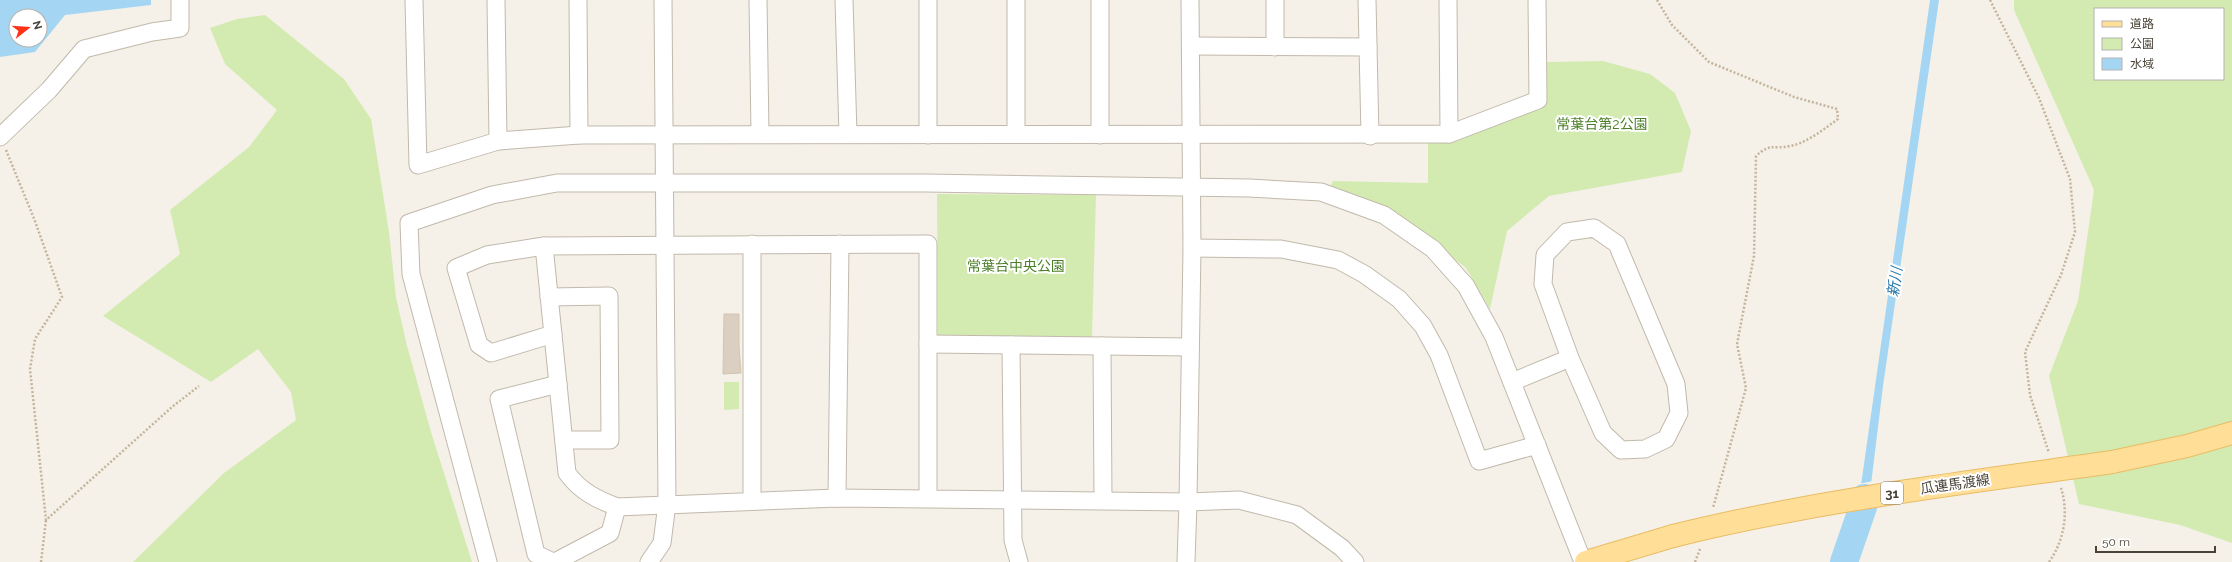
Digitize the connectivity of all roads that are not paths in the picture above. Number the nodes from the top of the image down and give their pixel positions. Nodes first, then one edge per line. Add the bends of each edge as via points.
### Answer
1 (180, 0) edge
2 (414, 0) edge
3 (496, 0) edge
4 (578, 0) edge
5 (663, 0) edge
6 (758, 0) edge
7 (844, 0) edge
8 (928, 0) edge
9 (1016, 0) edge
10 (1100, 0) edge
11 (1190, 0) edge
12 (1275, 0) edge
13 (1368, 0) edge
14 (1448, 0) edge
15 (1537, 0) edge
16 (1191, 46) junction
17 (1275, 46) junction
18 (1368, 47) junction
19 (665, 134) junction
20 (760, 134) junction
21 (848, 134) junction
22 (1016, 134) junction
23 (1449, 134) junction
24 (579, 135) junction
25 (928, 135) junction
26 (1100, 135) junction
27 (1192, 135) junction
28 (1370, 136) junction
29 (0, 137) edge
30 (498, 141) junction
31 (665, 184) junction
32 (1192, 188) junction
33 (664, 244) junction
34 (752, 244) junction
35 (840, 244) junction
36 (544, 246) junction
37 (1192, 248) junction
38 (549, 297) junction
39 (553, 334) junction
40 (928, 344) junction
41 (1011, 345) junction
42 (1102, 346) junction
43 (1190, 347) junction
44 (1570, 358) junction
45 (1512, 382) junction
46 (558, 384) junction
47 (2232, 433) edge
48 (564, 440) junction
49 (1537, 445) junction
50 (837, 498) junction
51 (928, 499) junction
52 (1013, 499) junction
53 (1103, 500) junction
54 (752, 501) junction
55 (1188, 502) junction
56 (667, 504) junction
57 (616, 507) junction
58 (488, 562) edge
59 (554, 562) edge
60 (649, 562) edge
61 (1019, 562) edge
62 (1186, 562) edge
63 (1355, 562) edge
64 (1584, 562) edge

1 - 29 street via 180,28 152,32 84,49 49,90
2 - 30 street via 418,165
3 - 30 street
4 - 24 street
5 - 19 street
6 - 20 street
7 - 21 street
8 - 25 street
9 - 22 street
10 - 26 street
11 - 16 street
12 - 17 street
13 - 18 street
14 - 23 street
15 - 23 street via 1538,100
16 - 17 street
16 - 27 street
17 - 18 street
18 - 28 street
19 - 20 street
19 - 24 street
19 - 31 street
20 - 21 street
21 - 25 street
22 - 25 street
22 - 26 street
23 - 28 street
24 - 30 street
26 - 27 street
27 - 28 street
27 - 32 street
31 - 32 street via 926,183
31 - 33 street
31 - 58 street via 557,183 492,196 410,223 411,274
32 - 37 street
32 - 45 street via 1322,192 1384,215 1434,249 1466,286 1494,338
33 - 34 street
33 - 36 street
33 - 56 street
34 - 35 street
34 - 54 street
35 - 40 street via 928,244
35 - 50 street
36 - 38 street
36 - 39 street via 487,255 456,268 479,346 491,353
37 - 43 street
37 - 49 street via 1281,248 1338,260 1364,274 1399,299 1423,326 1439,355 1479,461
38 - 39 street
38 - 48 street via 609,296 610,440
39 - 46 street
40 - 41 street
40 - 51 street
41 - 42 street
41 - 52 street
42 - 43 street
42 - 53 street
43 - 55 street
44 - 44 street via 1603,433 1621,450 1645,449 1666,439 1679,413 1676,384 1618,244 1594,228 1568,232 1545,255 1543,284
44 - 45 street
45 - 49 street
46 - 48 street
46 - 59 street via 499,399 536,554
47 - 64 main road, 瓜連馬渡線 / 31, bridge via 2112,462 1769,513 1673,536
48 - 57 street via 567,473 576,486 596,499
49 - 64 street
50 - 51 street
50 - 54 street
51 - 52 street
52 - 53 street
52 - 61 street via 1013,540
53 - 55 street
54 - 56 street
55 - 62 street
55 - 63 street via 1239,500 1297,515 1342,548
56 - 57 street
56 - 60 street via 662,543
57 - 59 street via 610,533

